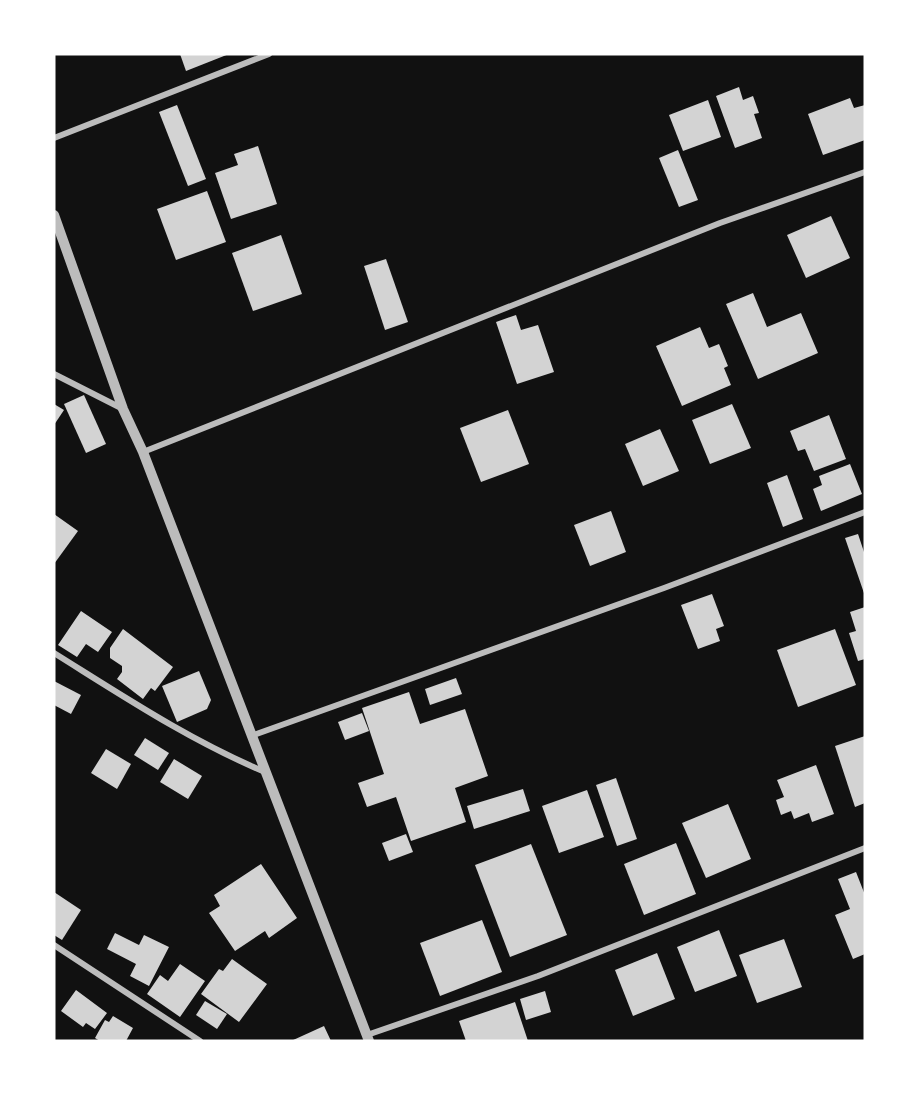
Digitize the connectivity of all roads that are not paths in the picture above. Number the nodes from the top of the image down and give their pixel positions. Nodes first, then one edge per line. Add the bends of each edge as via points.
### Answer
1 (269, 54) edge
2 (54, 138) edge
3 (865, 172) edge
4 (54, 215) edge
5 (54, 374) edge
6 (123, 409) junction
7 (143, 452) junction
8 (865, 512) edge
9 (54, 653) edge
10 (251, 736) junction
11 (266, 773) junction
12 (865, 848) edge
13 (54, 945) edge
14 (368, 1038) edge
15 (200, 1041) edge

1 - 2 street
3 - 7 street via 720,223
4 - 6 street
5 - 6 street
6 - 7 street
7 - 10 street
8 - 10 street
9 - 11 street via 195,740
10 - 11 street
11 - 14 street
12 - 14 street
13 - 15 street

